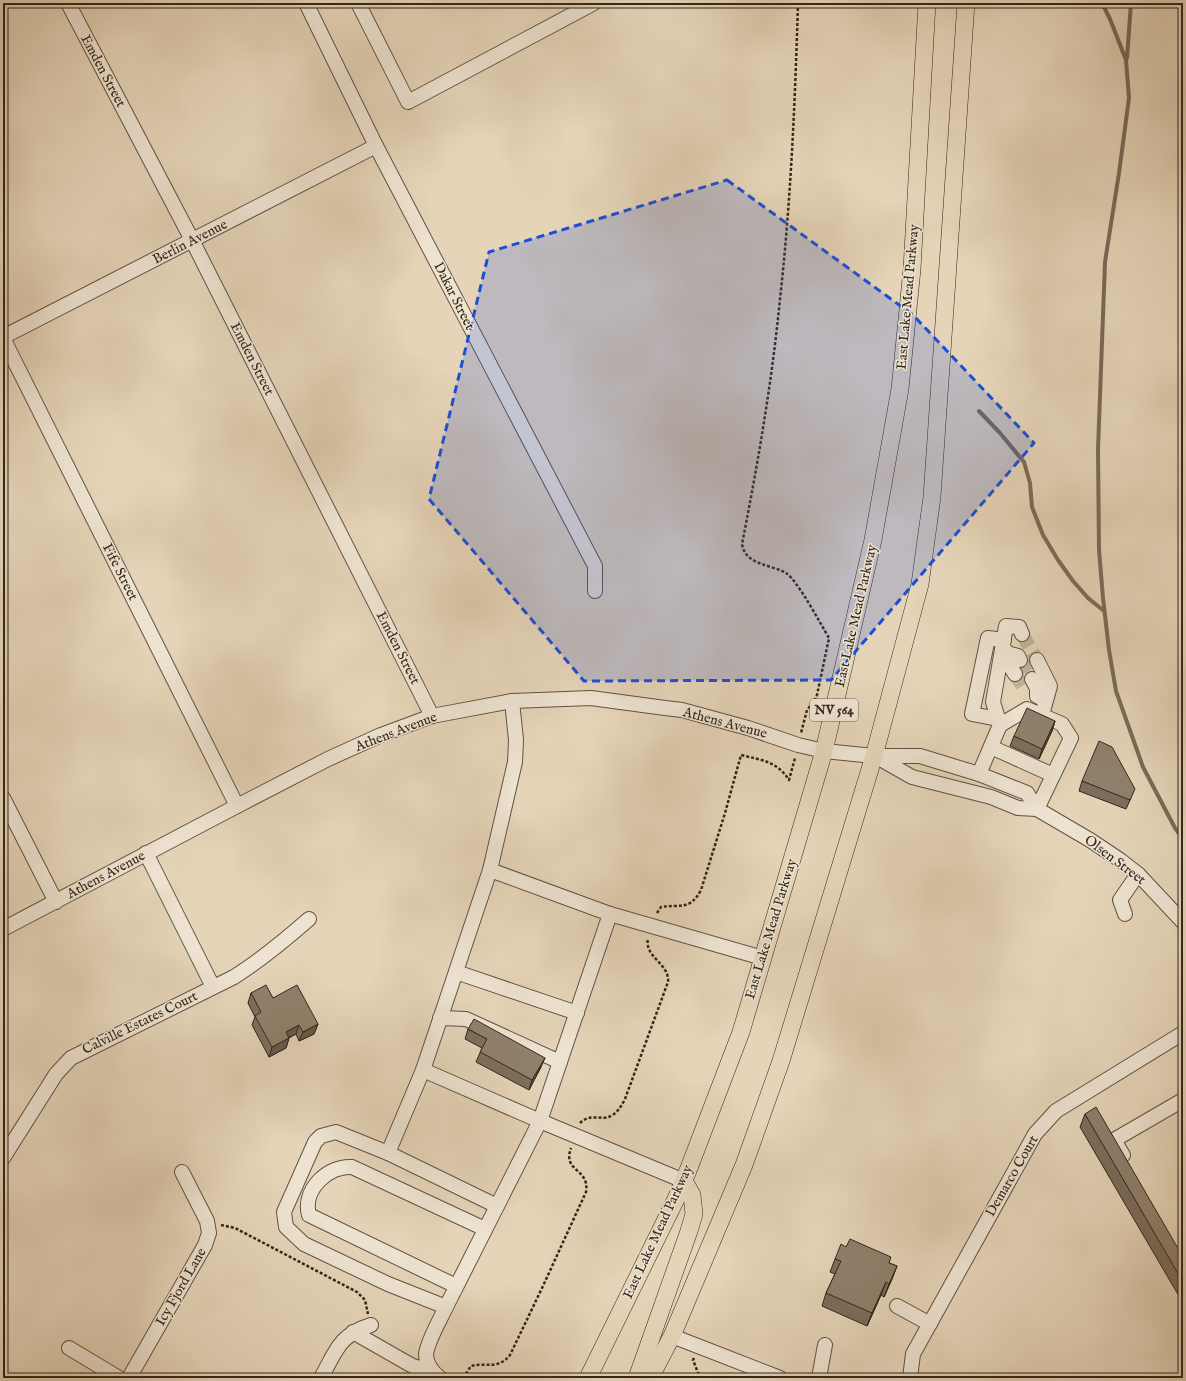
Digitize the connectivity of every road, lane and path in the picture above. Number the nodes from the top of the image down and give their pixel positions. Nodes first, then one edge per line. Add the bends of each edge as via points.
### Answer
1 (68, 3) edge
2 (306, 3) edge
3 (358, 3) edge
4 (594, 3) edge
5 (927, 3) edge
6 (966, 3) edge
7 (376, 146) junction
8 (192, 240) junction
9 (3, 337) edge
10 (594, 591) dead end
11 (1022, 634) tunnel mouth
12 (1004, 646) junction
13 (1020, 660) tunnel mouth
14 (1037, 660) tunnel mouth
15 (1015, 674) tunnel mouth
16 (512, 701) junction
17 (432, 716) junction
18 (1040, 720) junction
19 (999, 722) junction
20 (991, 747) junction
21 (824, 751) junction
22 (849, 753) joint
23 (874, 756) junction
24 (980, 774) junction
25 (1054, 775) junction
26 (3, 798) edge
27 (237, 806) junction
28 (1037, 809) junction
29 (146, 853) junction
30 (490, 870) junction
31 (1138, 874) junction
32 (56, 902) junction
33 (610, 914) junction
34 (1125, 914) dead end
35 (309, 919) dead end
36 (1183, 922) edge
37 (3, 929) edge
38 (763, 958) junction
39 (456, 972) junction
40 (214, 987) junction
41 (577, 1012) junction
42 (440, 1018) junction
43 (1183, 1033) edge
44 (560, 1062) junction
45 (423, 1070) junction
46 (1183, 1100) edge
47 (540, 1121) junction
48 (388, 1153) junction
49 (3, 1158) edge
50 (1128, 1164) edge
51 (182, 1172) dead end
52 (684, 1181) junction
53 (497, 1206) junction
54 (207, 1221) junction
55 (485, 1229) junction
56 (456, 1286) junction
57 (897, 1306) dead end
58 (446, 1307) junction
59 (930, 1324) junction
60 (371, 1325) joint
61 (353, 1332) junction
62 (672, 1336) junction
63 (825, 1344) dead end
64 (699, 1346) junction
65 (69, 1348) dead end
66 (435, 1374) edge
67 (119, 1378) edge
68 (129, 1378) edge
69 (321, 1378) edge
70 (588, 1378) edge
71 (637, 1378) edge
72 (650, 1378) edge
73 (700, 1378) edge
74 (780, 1378) edge
75 (820, 1378) edge
76 (910, 1378) edge

1 - 8 street, Emden Street
2 - 7 street, Dakar Street
3 - 4 street via 408,102
5 - 21 main road, East Lake Mead Parkway / NV 564 via 912,269 900,389 873,540
6 - 23 main road via 932,497 920,584
7 - 8 street, Berlin Avenue
7 - 10 street, Dakar Street via 595,566
8 - 9 street, Berlin Avenue
8 - 17 street, Emden Street
9 - 27 street, Fife Street
11 - 12 street via 1019,627 1006,626
12 - 13 street
12 - 15 street via 1007,661
12 - 19 street via 993,702
12 - 19 street via 988,638 972,714
14 - 18 street via 1050,686 1035,691
16 - 17 street, Athens Avenue
16 - 21 street, Athens Avenue via 591,698 682,710
16 - 30 street via 516,740 515,762
17 - 27 street, Athens Avenue via 381,735
18 - 19 street via 1027,709
18 - 25 street via 1062,724 1071,738
19 - 20 street
20 - 24 street
20 - 25 street via 1025,757
21 - 22 street, Athens Avenue
21 - 38 main road, East Lake Mead Parkway / NV 564
22 - 23 street, Olsen Street
23 - 24 street, Olsen Street via 920,756
23 - 28 street, Olsen Street via 912,777 991,797 1018,808
23 - 62 main road via 781,1061 744,1165
24 - 28 street, Olsen Street via 1027,793
25 - 28 street
26 - 32 street
27 - 29 street, Athens Avenue
28 - 31 street, Olsen Street via 1090,840
29 - 32 street, Athens Avenue
29 - 40 street
30 - 33 street
30 - 39 street
31 - 34 street via 1120,900
31 - 36 street, Olsen Street
32 - 37 street, Athens Avenue
33 - 38 street
33 - 41 street
35 - 40 street, Calville Estates Court via 253,965
38 - 52 main road, East Lake Mead Parkway / NV 564 via 741,1032
39 - 41 street
39 - 42 street
40 - 49 street, Calville Estates Court via 72,1058 56,1074
41 - 44 street
42 - 44 street via 466,1019
42 - 45 street
43 - 59 street, Demarco Court via 1056,1111 1035,1134
44 - 47 street
45 - 47 street
45 - 48 street
46 - 50 street via 1114,1140
47 - 52 street
47 - 53 street
48 - 53 street
48 - 58 street via 336,1132 321,1136 315,1142 284,1212 286,1227 304,1244 388,1284
51 - 54 street, Icy Fjord Lane
52 - 70 main road, East Lake Mead Parkway / NV 564
52 - 71 main road via 692,1195 694,1214
53 - 55 street
54 - 60 path via 235,1228 357,1292 365,1300
54 - 68 street, Icy Fjord Lane via 208,1234 205,1245
55 - 56 street
55 - 56 street via 352,1167 344,1166 322,1177 308,1199 309,1215
56 - 58 street
57 - 59 street
58 - 66 street via 426,1354
59 - 76 street, Demarco Court via 913,1354
60 - 61 street
61 - 66 street via 409,1364
61 - 69 street via 338,1348
62 - 64 street
62 - 72 main road
63 - 75 street
64 - 73 path via 693,1360
64 - 74 street
65 - 67 street

